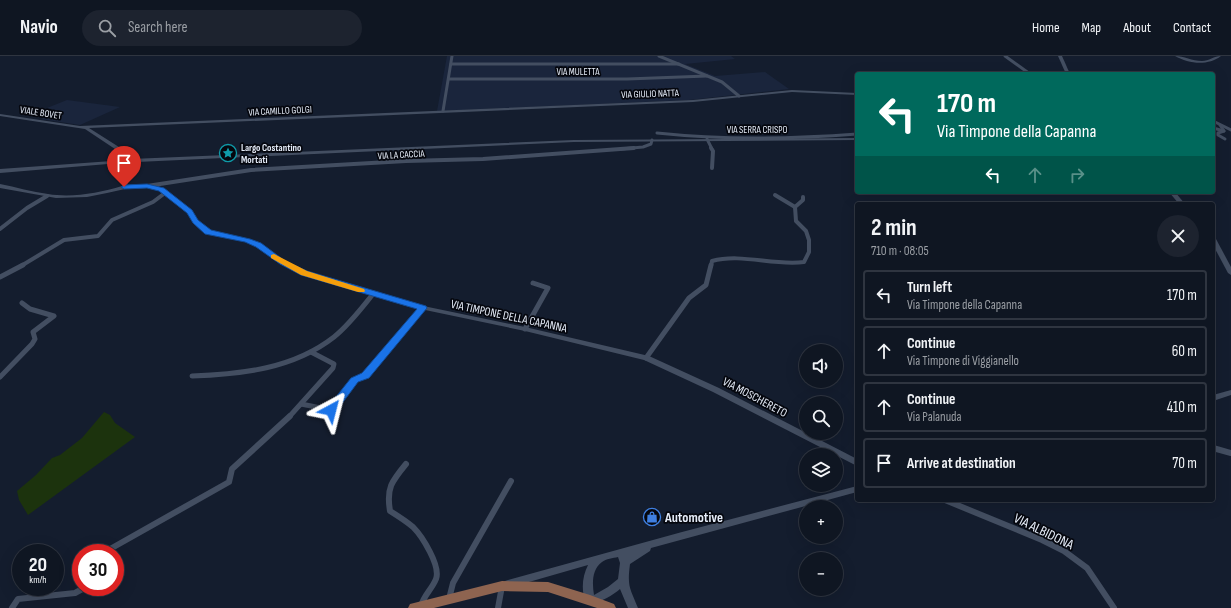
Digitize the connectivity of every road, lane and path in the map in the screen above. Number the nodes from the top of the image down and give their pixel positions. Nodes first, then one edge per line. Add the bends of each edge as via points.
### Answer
1 (452, 56) edge
2 (659, 56) edge
3 (1005, 56) edge
4 (1060, 56) edge
5 (1176, 56) edge
6 (1220, 56) edge
7 (451, 64) junction
8 (679, 64) junction
9 (1027, 72) edge
10 (1067, 72) edge
11 (707, 76) junction
12 (449, 79) junction
13 (855, 94) edge
14 (739, 96) junction
15 (443, 111) junction
16 (0, 115) edge
17 (1215, 123) edge
18 (1220, 125) junction
19 (117, 126) junction
20 (80, 127) junction
21 (1215, 129) edge
22 (1224, 131) junction
23 (1231, 131) edge
24 (657, 133) dead end
25 (855, 134) edge
26 (98, 136) junction
27 (707, 139) junction
28 (855, 139) edge
29 (652, 140) junction
30 (1225, 140) dead end
31 (128, 161) junction
32 (135, 161) junction
33 (712, 168) dead end
34 (0, 171) edge
35 (0, 186) edge
36 (147, 186) junction
37 (124, 187) junction
38 (165, 193) junction
39 (1174, 194) edge
40 (775, 195) dead end
41 (48, 196) junction
42 (803, 197) dead end
43 (1180, 202) edge
44 (795, 207) junction
45 (0, 229) edge
46 (1215, 243) edge
47 (1231, 273) edge
48 (0, 278) edge
49 (533, 283) dead end
50 (373, 294) junction
51 (22, 303) dead end
52 (423, 308) junction
53 (525, 329) junction
54 (311, 352) junction
55 (643, 358) junction
56 (0, 376) edge
57 (192, 376) dead end
58 (1231, 392) edge
59 (1215, 397) edge
60 (300, 404) junction
61 (1215, 449) edge
62 (1231, 453) edge
63 (855, 462) edge
64 (406, 464) dead end
65 (511, 481) dead end
66 (855, 491) edge
67 (950, 502) edge
68 (119, 544) edge
69 (654, 544) junction
70 (620, 553) junction
71 (599, 559) junction
72 (626, 562) junction
73 (622, 580) junction
74 (502, 586) junction
75 (72, 593) edge
76 (449, 599) junction
77 (590, 600) junction
78 (418, 607) edge
79 (12, 608) edge
80 (498, 608) edge
81 (610, 608) edge
82 (633, 608) edge
83 (1114, 608) edge

1 - 7 street
2 - 8 street
3 - 9 street
4 - 10 street
5 - 6 street via 1202,62 1213,61
7 - 8 street
7 - 12 street
8 - 11 street
11 - 12 street, VIA MULETTA via 627,79
11 - 14 street via 722,82
12 - 15 street
13 - 14 street, VIA GIULIO NATTA via 801,91
14 - 15 street, VIA GIULIO NATTA
15 - 19 street, VIA CAMILLO GOLGI
16 - 20 street, VIALE BOVET
17 - 18 street
18 - 22 street
18 - 23 street
19 - 20 street, VIA CAMILLO GOLGI
19 - 26 street via 100,131
20 - 26 street via 91,130
21 - 22 street
22 - 23 street
22 - 30 street via 1218,134
24 - 25 street, VIA SERRA CRISPO via 685,137 825,137
26 - 31 street via 128,155
27 - 28 street
27 - 29 street
27 - 33 street via 713,151
29 - 32 street
29 - 36 street, VIA LA CACCIA via 651,144 643,147 483,159 251,170
31 - 32 street
31 - 34 street
32 - 37 street
35 - 41 street
36 - 37 street
36 - 38 street, VIA TIMPONE DELLA CAPANNA via 161,189
37 - 41 street via 74,196
38 - 48 street via 153,202 108,222 98,236 64,240
38 - 50 street, VIA TIMPONE DELLA CAPANNA via 189,212 208,232 248,241 304,273
39 - 43 street
40 - 44 street
41 - 45 street via 27,208
42 - 44 street
44 - 55 street via 798,224 808,236 809,249 804,262 767,263 723,258 712,261 706,285 689,298
46 - 47 street
49 - 53 street via 548,288
50 - 52 street, VIA TIMPONE DELLA CAPANNA
50 - 54 street via 335,336
51 - 56 street via 30,309 54,316 33,332 35,339 32,344
52 - 53 street, VIA TIMPONE DELLA CAPANNA
52 - 60 street via 365,375 355,380 331,410
53 - 55 street, VIA TIMPONE DELLA CAPANNA
54 - 57 street via 269,369
54 - 60 street via 334,364 334,368
55 - 63 street, VIA MOSCHERETO via 716,390
58 - 59 street
60 - 68 street via 232,469 229,482
61 - 62 street
64 - 78 street via 389,486 387,497 390,511 416,531 428,548 437,571 436,579
65 - 76 street via 453,583
66 - 69 street
67 - 83 street, VIA ALBIDONA via 1042,540 1064,552 1087,568
69 - 70 street
69 - 72 street
70 - 71 street
70 - 72 street
71 - 74 street
71 - 77 street via 593,564 588,579
72 - 73 street
73 - 77 street via 616,589
73 - 82 street
74 - 76 main road
74 - 77 main road via 548,587
74 - 80 street
75 - 79 street via 18,599
76 - 78 main road
77 - 81 main road

